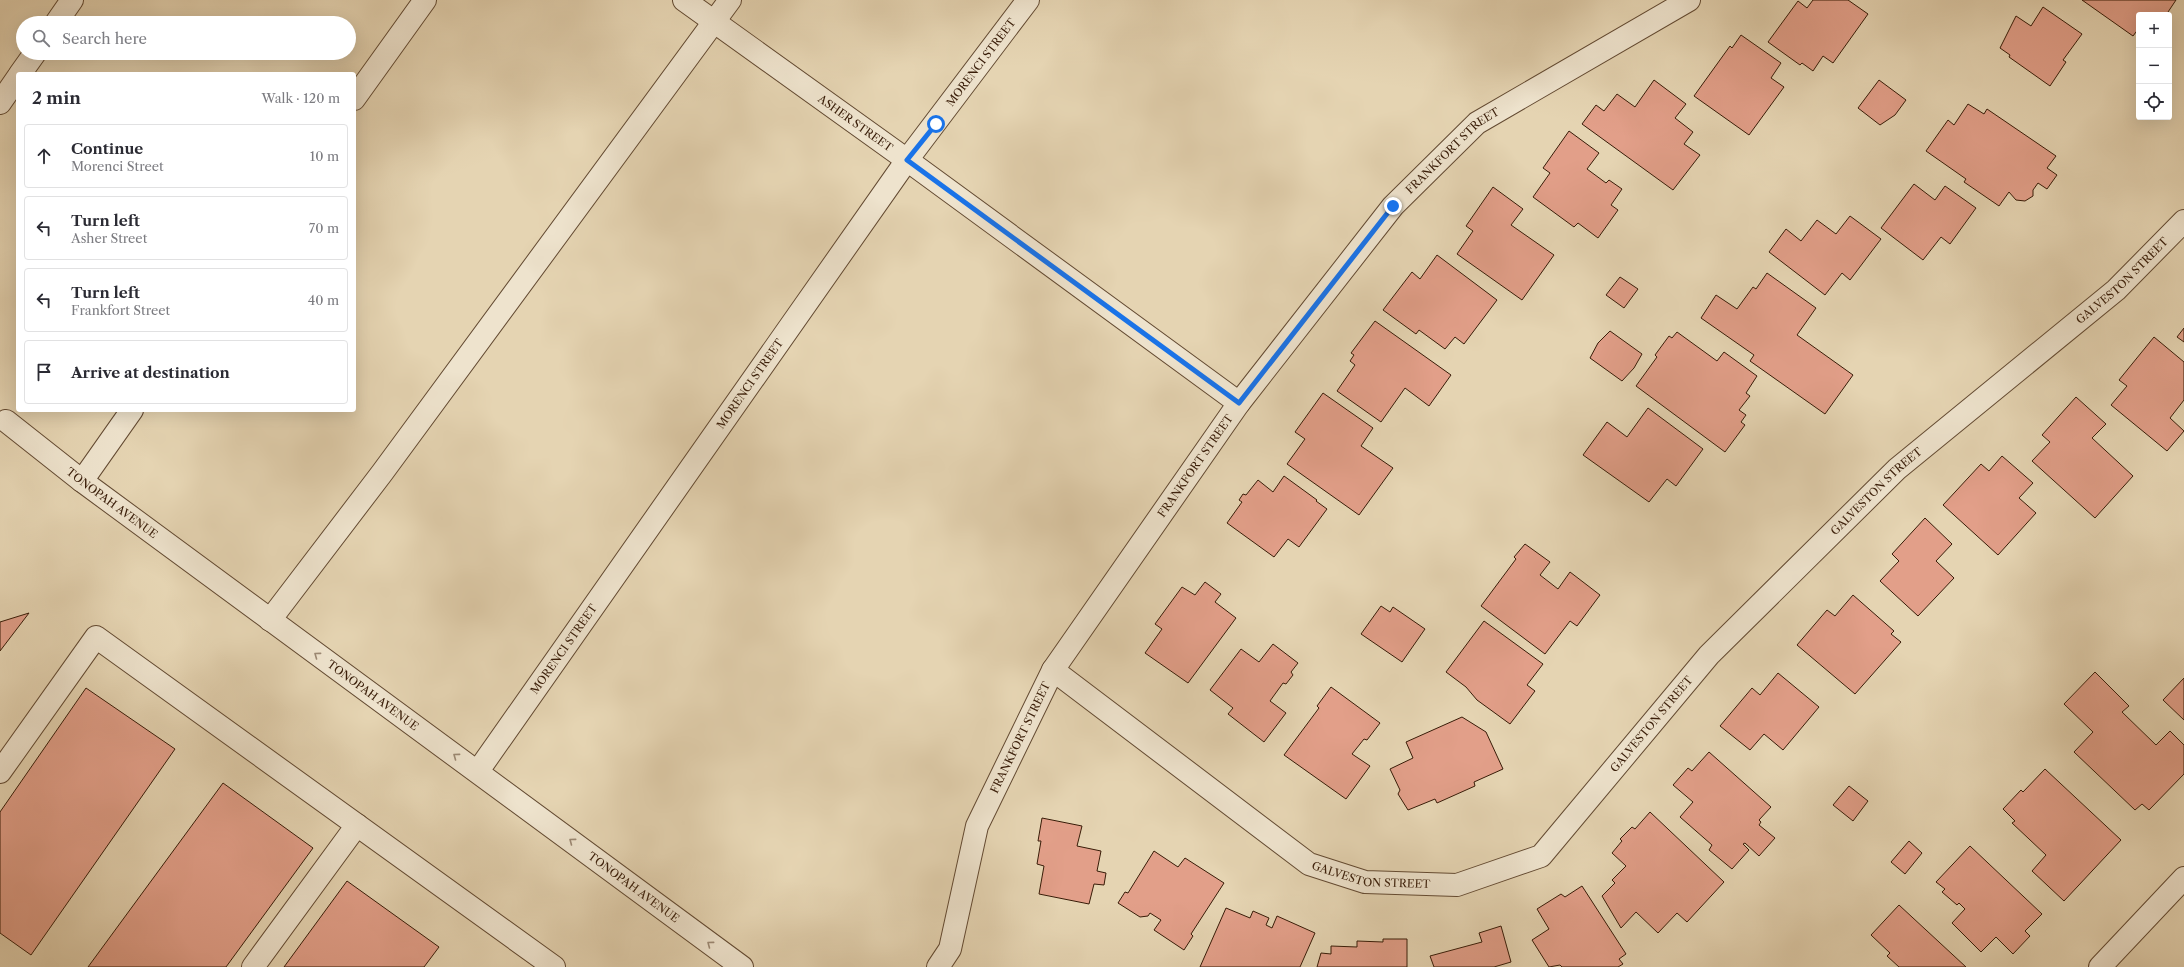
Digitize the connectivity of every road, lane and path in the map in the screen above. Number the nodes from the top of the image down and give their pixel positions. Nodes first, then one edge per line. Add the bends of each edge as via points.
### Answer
1 (72, 0) edge
2 (425, 0) edge
3 (684, 0) edge
4 (730, 0) edge
5 (1028, 0) edge
6 (1689, 0) edge
7 (61, 16) edge
8 (714, 22) junction
9 (30, 60) edge
10 (21, 72) edge
11 (16, 80) edge
12 (356, 96) edge
13 (0, 103) edge
14 (907, 160) junction
15 (2184, 221) edge
16 (1239, 403) junction
17 (131, 412) edge
18 (6, 421) dead end
19 (82, 481) junction
20 (270, 620) junction
21 (1053, 670) junction
22 (478, 771) junction
23 (0, 772) edge
24 (357, 825) junction
25 (2184, 878) edge
26 (253, 967) edge
27 (554, 967) edge
28 (742, 967) edge
29 (938, 967) edge
30 (2100, 967) edge

1 - 7 street
2 - 12 street
3 - 8 street, ASHER STREET
4 - 8 street
5 - 14 street, MORENCI STREET
6 - 16 street, FRANKFORT STREET via 1477,123 1393,206
8 - 14 street, ASHER STREET
8 - 20 street via 382,473
9 - 10 street
11 - 13 street
14 - 16 street, ASHER STREET
14 - 22 street, MORENCI STREET
15 - 21 street, GALVESTON STREET via 2116,290 1897,469 1709,655 1541,856 1457,885 1365,882 1309,864
16 - 21 street, FRANKFORT STREET
17 - 19 street
18 - 19 street, TONOPAH AVENUE
19 - 20 street, TONOPAH AVENUE
22 -> 20 street, TONOPAH AVENUE
21 - 29 street, FRANKFORT STREET via 977,826 950,949
28 -> 22 street, TONOPAH AVENUE
23 - 24 street via 96,637
24 - 26 street
24 - 27 street
25 - 30 street

